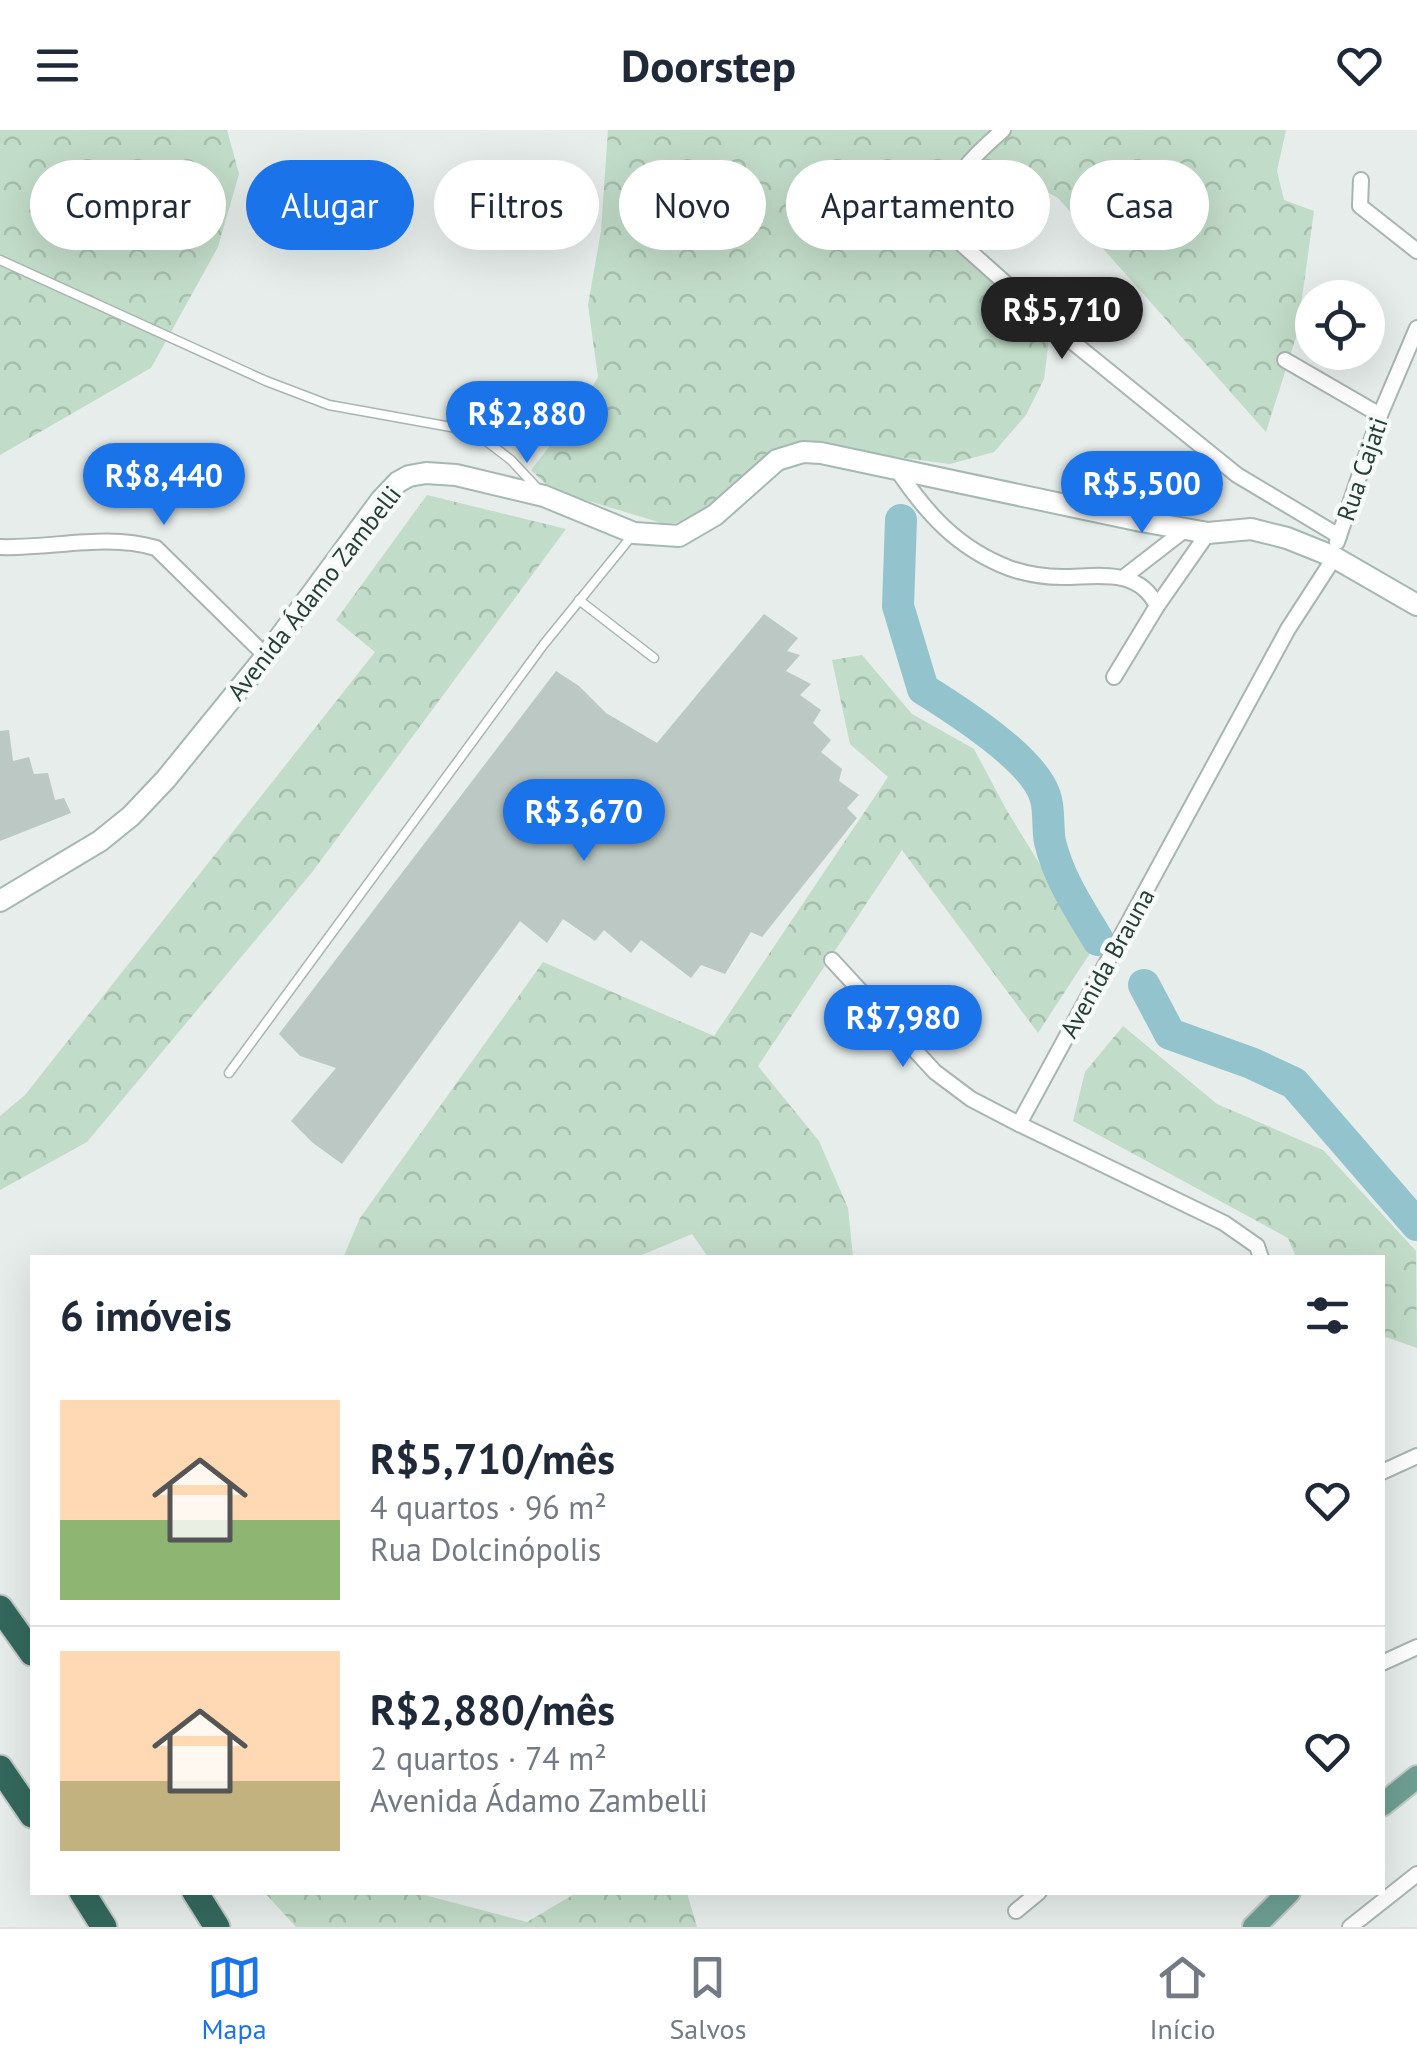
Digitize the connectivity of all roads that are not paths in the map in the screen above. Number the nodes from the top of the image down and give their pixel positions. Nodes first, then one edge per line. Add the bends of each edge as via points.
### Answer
1 (1003, 130) edge
2 (1361, 180) dead end
3 (1417, 251) edge
4 (0, 260) edge
5 (1417, 328) edge
6 (1284, 360) dead end
7 (1380, 415) junction
8 (896, 468) junction
9 (544, 496) junction
10 (1186, 529) junction
11 (634, 533) junction
12 (1208, 533) junction
13 (0, 547) edge
14 (1335, 550) junction
15 (1124, 577) junction
16 (579, 600) junction
17 (1417, 605) edge
18 (1157, 606) junction
19 (266, 656) junction
20 (654, 658) dead end
21 (1114, 677) dead end
22 (0, 901) edge
23 (832, 960) dead end
24 (229, 1073) dead end
25 (1019, 1124) junction
26 (1261, 1255) edge
27 (1417, 1456) edge
28 (1385, 1471) edge
29 (0, 1608) edge
30 (1417, 1647) edge
31 (30, 1651) edge
32 (1385, 1663) edge
33 (0, 1768) edge
34 (1417, 1777) edge
35 (1417, 1796) edge
36 (1385, 1804) edge
37 (30, 1812) edge
38 (1385, 1816) edge
39 (1417, 1874) edge
40 (84, 1895) edge
41 (197, 1895) edge
42 (1035, 1895) edge
43 (1286, 1895) edge
44 (1016, 1911) dead end
45 (104, 1927) edge
46 (216, 1927) edge
47 (1254, 1927) edge
48 (1350, 1927) edge

1 - 14 street via 951,187 947,222 956,239 1059,332
2 - 3 street via 1360,206
4 - 9 lane via 329,405 481,437
5 - 7 street, Rua Cajati
6 - 7 street
7 - 14 street, Rua Cajati
8 - 10 street, Avenida Ádamo Zambelli
8 - 11 street, Avenida Ádamo Zambelli via 822,453 790,454 690,532
8 - 15 street via 933,519 990,560 1042,576
9 - 11 street, Avenida Ádamo Zambelli
9 - 19 street, Avenida Ádamo Zambelli via 456,475 426,473 398,482
10 - 12 street, Avenida Ádamo Zambelli
10 - 15 street
11 - 16 lane
12 - 14 street, Avenida Ádamo Zambelli via 1251,530
12 - 18 street
13 - 19 street via 81,541 156,548
14 - 17 street, Avenida Ádamo Zambelli
14 - 25 street, Avenida Brauna
15 - 18 street
16 - 20 lane
16 - 24 lane
18 - 21 street
19 - 22 street, Avenida Ádamo Zambelli via 131,816
23 - 25 street via 935,1072
25 - 26 street via 1224,1223
27 - 28 street
29 - 31 highway
30 - 32 street
33 - 37 highway
34 - 36 main road
35 - 38 main road
39 - 48 street
40 - 45 highway
41 - 46 highway
42 - 44 street
43 - 47 main road

